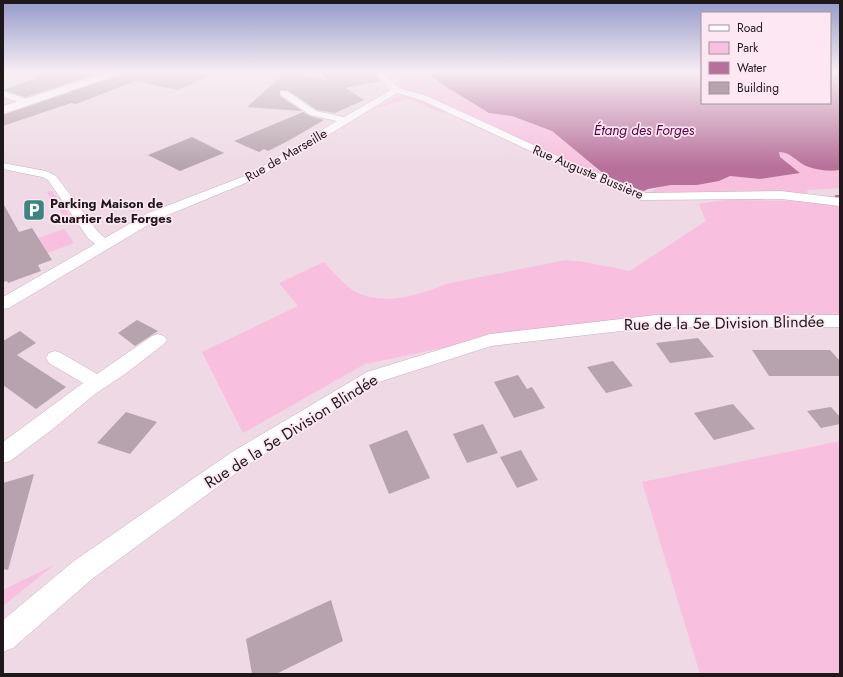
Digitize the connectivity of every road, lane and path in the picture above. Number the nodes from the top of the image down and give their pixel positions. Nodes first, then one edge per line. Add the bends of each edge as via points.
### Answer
1 (21, 104) edge
2 (299, 104) edge
3 (372, 104) edge
4 (436, 104) edge
5 (3, 110) edge
6 (344, 120) junction
7 (3, 166) edge
8 (840, 191) edge
9 (818, 199) junction
10 (840, 202) edge
11 (104, 245) junction
12 (3, 304) edge
13 (840, 321) edge
14 (158, 340) dead end
15 (55, 358) dead end
16 (98, 383) junction
17 (3, 454) edge
18 (3, 638) edge

1 - 5 main road
2 - 6 street via 313,113
3 - 6 street, Rue de Marseille
4 - 9 street, Rue Auguste Bussière via 644,197 780,195
6 - 11 street, Rue de Marseille via 254,176 153,216
7 - 11 street via 46,174 52,178 93,236
8 - 9 street via 819,193
9 - 10 street, Rue Auguste Bussière
11 - 12 street, Rue de Marseille
13 - 18 street, Rue de la 5e Division Blindée via 656,321 490,340 373,377 239,459 83,570
14 - 16 street
15 - 16 street
16 - 17 street

